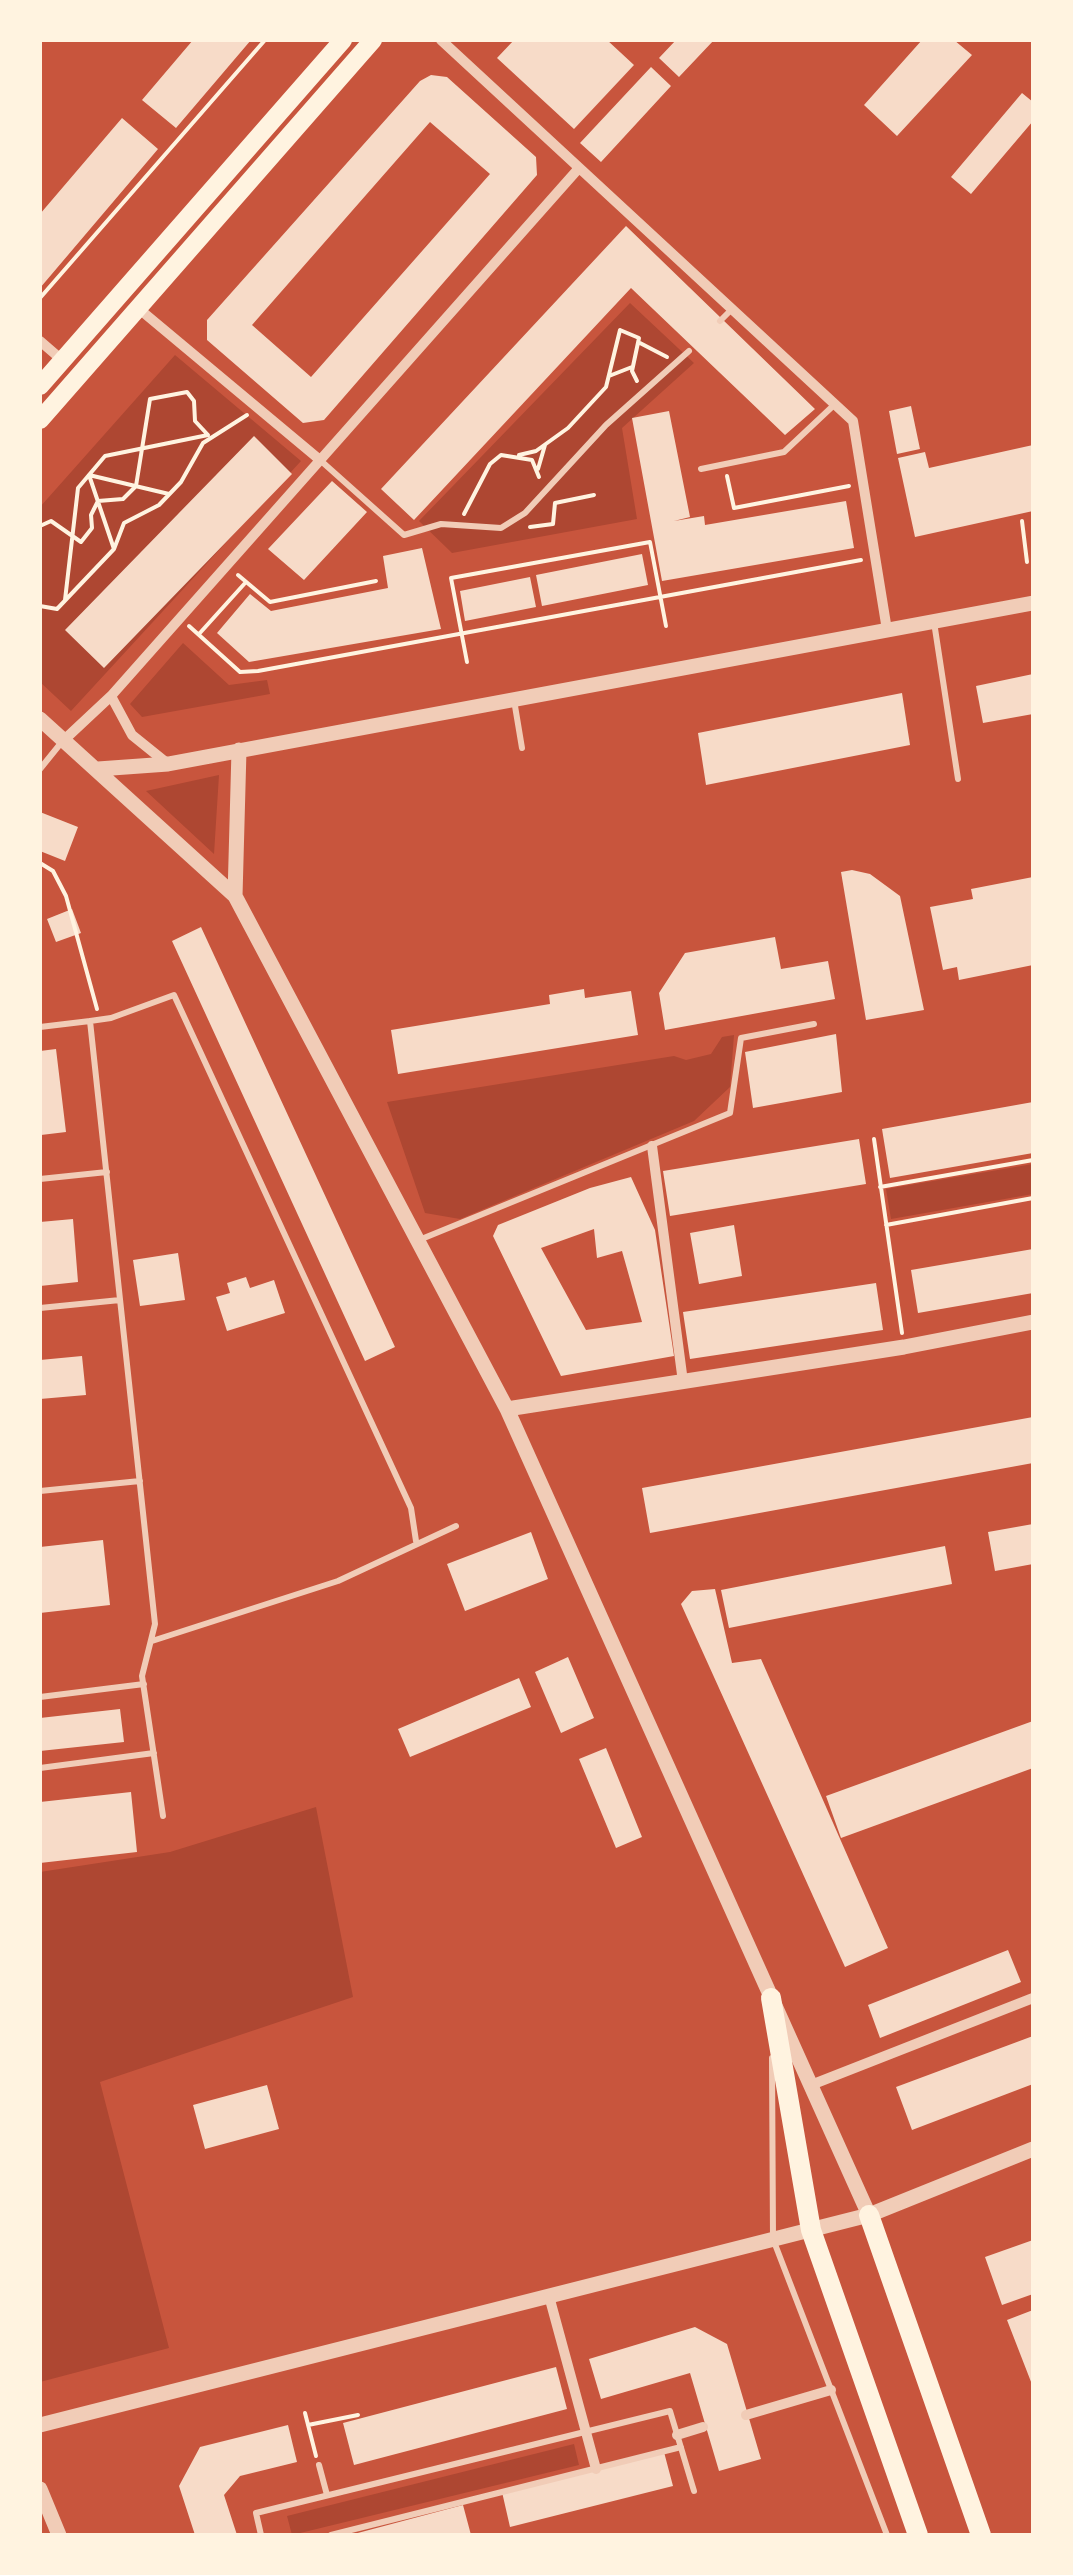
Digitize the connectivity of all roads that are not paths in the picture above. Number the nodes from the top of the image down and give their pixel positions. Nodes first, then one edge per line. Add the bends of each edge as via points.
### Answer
1 (343, 40) edge
2 (373, 40) edge
3 (441, 40) edge
4 (579, 168) junction
5 (138, 308) junction
6 (732, 309) junction
7 (720, 321) dead end
8 (40, 340) edge
9 (690, 351) dead end
10 (62, 360) junction
11 (40, 386) edge
12 (835, 404) junction
13 (40, 420) edge
14 (320, 460) junction
15 (700, 469) dead end
16 (1033, 602) edge
17 (934, 621) junction
18 (887, 630) junction
19 (111, 696) junction
20 (513, 699) junction
21 (40, 719) edge
22 (64, 740) junction
23 (522, 748) dead end
24 (239, 750) junction
25 (168, 764) junction
26 (40, 769) edge
27 (98, 769) junction
28 (958, 780) dead end
29 (235, 896) junction
30 (90, 1021) junction
31 (814, 1024) dead end
32 (40, 1027) edge
33 (652, 1146) junction
34 (107, 1172) junction
35 (40, 1179) edge
36 (418, 1240) junction
37 (120, 1300) junction
38 (40, 1308) edge
39 (1033, 1322) edge
40 (683, 1382) junction
41 (508, 1409) junction
42 (140, 1481) junction
43 (40, 1491) edge
44 (456, 1526) dead end
45 (416, 1541) junction
46 (151, 1641) junction
47 (144, 1684) junction
48 (40, 1697) edge
49 (154, 1753) junction
50 (40, 1768) edge
51 (163, 1816) dead end
52 (771, 1998) junction
53 (1033, 1998) edge
54 (810, 2085) junction
55 (1033, 2149) edge
56 (869, 2215) junction
57 (811, 2230) junction
58 (773, 2239) junction
59 (549, 2296) junction
60 (831, 2390) junction
61 (746, 2415) dead end
62 (40, 2425) edge
63 (703, 2427) dead end
64 (586, 2431) junction
65 (677, 2435) junction
66 (681, 2448) junction
67 (318, 2465) road end
68 (596, 2468) junction
69 (40, 2489) edge
70 (694, 2491) dead end
71 (327, 2495) junction
72 (59, 2535) edge
73 (261, 2535) edge
74 (331, 2535) edge
75 (888, 2535) edge
76 (918, 2535) edge
77 (981, 2535) edge

1 - 10 main road
2 - 5 main road
3 - 4 street
4 - 6 street
4 - 14 street
5 - 13 main road
5 - 14 street
6 - 7 lane
6 - 12 street
8 - 10 street
9 - 14 lane via 506,524 441,524 404,535
10 - 11 main road
12 - 15 lane via 784,452
12 - 18 street via 853,421
14 - 19 street
16 - 17 street
17 - 18 street
17 - 28 lane
18 - 20 street
19 - 22 street
19 - 25 street via 132,735
20 - 23 lane
20 - 24 street
21 - 22 street
22 - 26 lane
22 - 27 street
24 - 25 street
24 - 29 street
25 - 27 street
27 - 29 street
29 - 36 street
30 - 32 lane
30 - 34 lane
30 - 45 lane via 174,994 410,1508
31 - 33 lane via 740,1038 730,1113
33 - 36 lane
33 - 40 street
34 - 35 lane
34 - 37 lane
36 - 41 street
37 - 38 lane
37 - 42 lane
39 - 40 street
40 - 41 street
41 - 52 street
42 - 43 lane
42 - 46 lane via 155,1624
44 - 45 lane
45 - 46 lane via 338,1582
46 - 47 lane
47 - 48 lane
47 - 49 lane
49 - 50 lane
49 - 51 lane
52 - 54 street
52 - 57 main road
52 - 58 lane
53 - 54 street
54 - 56 street
55 - 56 street
56 - 57 street
56 - 77 main road
57 - 58 street
57 - 76 main road
58 - 59 street
58 - 60 lane
59 - 62 street
59 - 64 street
60 - 61 street
60 - 75 lane
63 - 65 street
64 - 65 lane via 670,2410
64 - 68 street
64 - 71 lane
65 - 66 lane
66 - 68 lane
66 - 70 lane
67 - 71 lane
68 - 74 lane
69 - 72 street
71 - 73 lane via 256,2513

